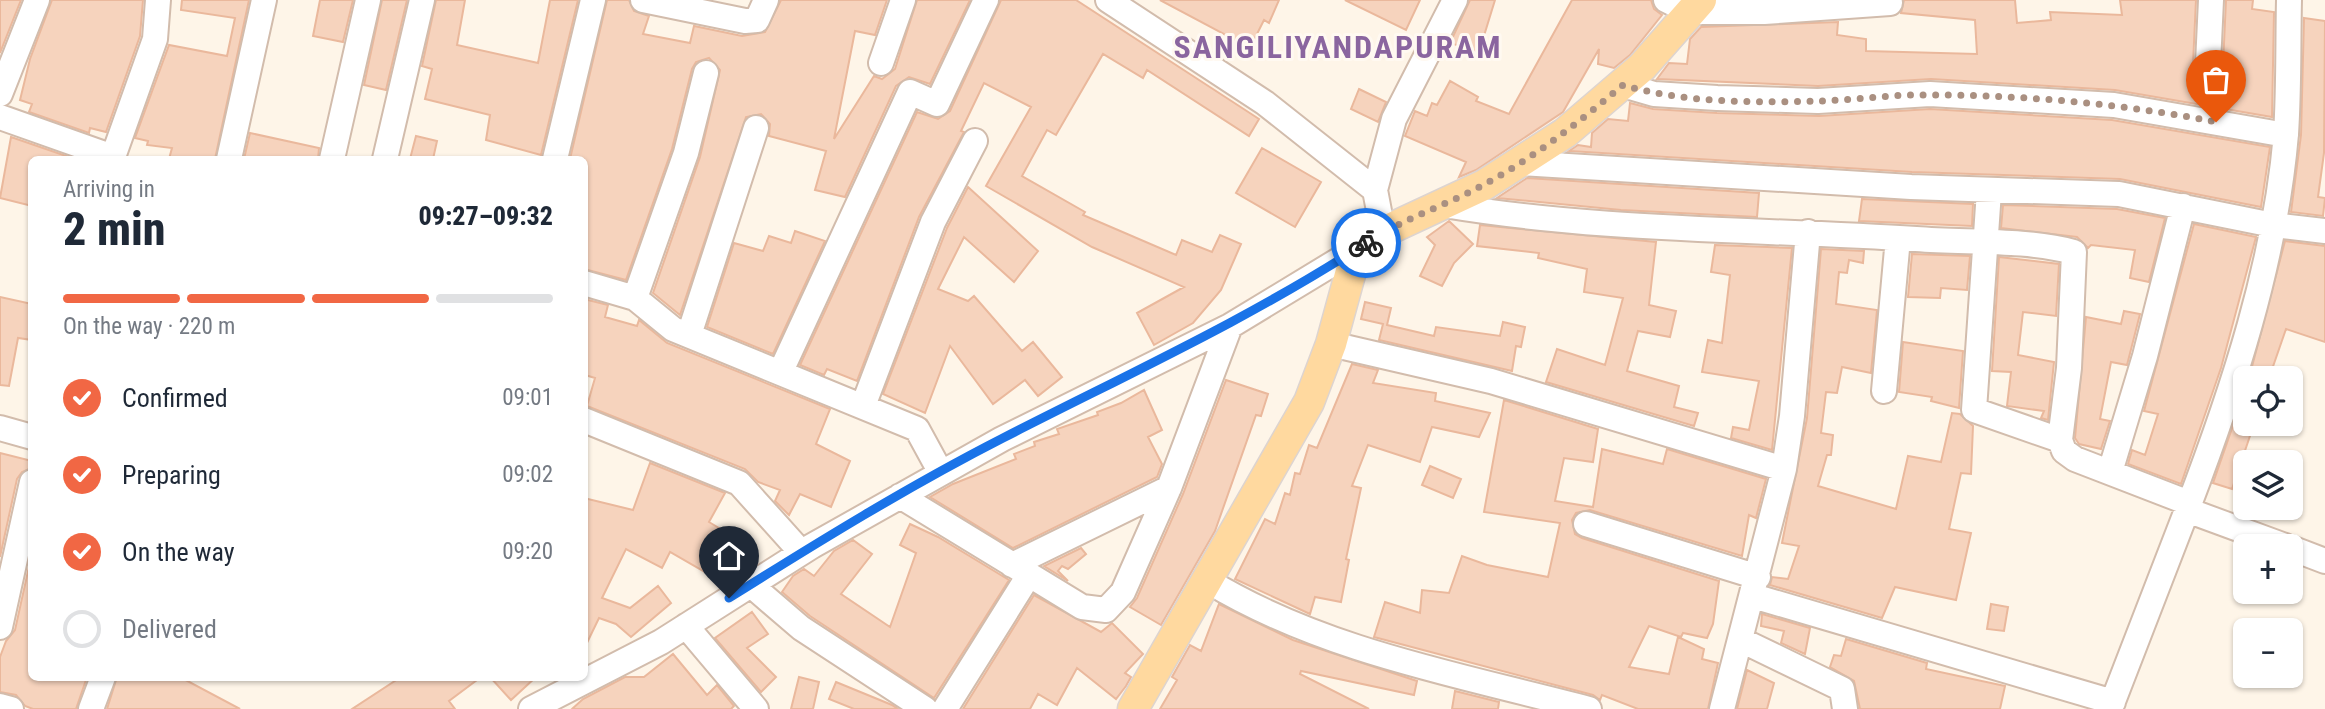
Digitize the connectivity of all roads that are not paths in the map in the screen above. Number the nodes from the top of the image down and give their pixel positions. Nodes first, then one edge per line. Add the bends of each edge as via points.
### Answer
1 (37, 0) edge
2 (158, 0) edge
3 (264, 0) edge
4 (368, 0) edge
5 (422, 0) edge
6 (593, 0) edge
7 (643, 0) edge
8 (766, 0) edge
9 (904, 0) edge
10 (986, 0) edge
11 (1108, 0) edge
12 (1455, 0) edge
13 (2211, 0) edge
14 (2289, 0) edge
15 (1889, 3) dead end
16 (1686, 4) edge
17 (694, 5) edge
18 (1134, 8) edge
19 (881, 63) dead end
20 (2208, 64) dead end
21 (705, 73) dead end
22 (1623, 85) junction
23 (0, 94) edge
24 (0, 117) edge
25 (756, 128) dead end
26 (2286, 135) junction
27 (975, 141) dead end
28 (108, 156) edge
29 (115, 156) edge
30 (230, 156) edge
31 (333, 156) edge
32 (385, 156) edge
33 (556, 156) edge
34 (1521, 163) junction
35 (1375, 190) junction
36 (1989, 191) junction
37 (1444, 205) junction
38 (2183, 206) junction
39 (2273, 225) junction
40 (2325, 231) edge
41 (1383, 232) junction
42 (1808, 232) junction
43 (1898, 238) junction
44 (1986, 242) junction
45 (1357, 249) junction
46 (588, 284) edge
47 (635, 298) junction
48 (1230, 326) junction
49 (690, 335) junction
50 (1331, 344) junction
51 (781, 371) junction
52 (1884, 391) dead end
53 (863, 406) junction
54 (588, 421) edge
55 (0, 428) edge
56 (28, 436) edge
57 (2060, 440) junction
58 (1784, 469) junction
59 (2110, 472) junction
60 (941, 473) junction
61 (1169, 488) junction
62 (900, 496) junction
63 (28, 500) edge
64 (2188, 507) junction
65 (1586, 524) dead end
66 (2255, 534) edge
67 (802, 552) junction
68 (2303, 553) edge
69 (2325, 561) edge
70 (1021, 570) junction
71 (1208, 581) junction
72 (751, 585) junction
73 (1756, 587) junction
74 (686, 626) junction
75 (0, 627) edge
76 (1741, 640) junction
77 (588, 680) edge
78 (102, 681) edge
79 (587, 681) edge
80 (2061, 699) edge
81 (0, 706) edge
82 (542, 706) edge
83 (2112, 706) edge
84 (11, 709) edge
85 (91, 709) edge
86 (757, 709) edge
87 (925, 709) edge
88 (945, 709) edge
89 (1133, 709) edge
90 (1589, 709) edge
91 (1722, 709) edge
92 (1845, 709) edge

1 - 23 street
2 - 29 street via 155,39
3 - 30 street
4 - 31 street
5 - 32 street
6 - 33 street
7 - 17 street
8 - 17 street via 757,19 745,21
9 - 19 street
10 - 51 street via 937,104 910,92
11 - 18 street
12 - 35 street via 1394,119
13 - 20 street
14 - 26 street
15 - 16 street via 1764,12
16 - 22 main road
18 - 35 street
21 - 47 street via 686,153
22 - 26 street via 1654,94 1729,99 1818,101 1930,94 2114,105
22 - 34 main road
24 - 28 street
25 - 49 street
26 - 39 street
27 - 53 street via 933,222
34 - 36 street
34 - 37 main road
35 - 41 street
36 - 38 street via 2119,194
36 - 44 street
37 - 41 main road
37 - 42 street via 1600,223
38 - 39 street
38 - 59 street
39 - 40 street
39 - 64 street via 2230,389
41 - 45 main road
42 - 43 street
42 - 58 street
43 - 44 street
43 - 52 street
44 - 57 street via 1974,410
44 - 57 street via 2074,252 2069,368
45 - 48 street
45 - 50 main road
46 - 47 street
47 - 49 street via 673,329
48 - 60 street
48 - 61 street
49 - 51 street
50 - 58 street via 1491,381
50 - 71 main road via 1309,402
51 - 53 street
53 - 60 street via 917,429
54 - 67 street via 739,483
55 - 56 street
57 - 59 street via 2064,451 2075,459
58 - 73 street
59 - 64 street
60 - 62 street
61 - 70 street
61 - 70 street via 1123,592 1105,610 1083,607
62 - 67 street
62 - 70 street
63 - 75 street
64 - 66 street
64 - 83 street
65 - 73 street
67 - 72 street
68 - 69 street
70 - 88 street
71 - 89 main road
71 - 90 street via 1254,609 1341,643
72 - 74 street
72 - 87 street via 802,628
73 - 76 street
73 - 80 street
74 - 77 street
74 - 86 street
76 - 91 street
76 - 92 street via 1842,689
78 - 85 street
79 - 82 street
80 - 83 street
81 - 84 street

